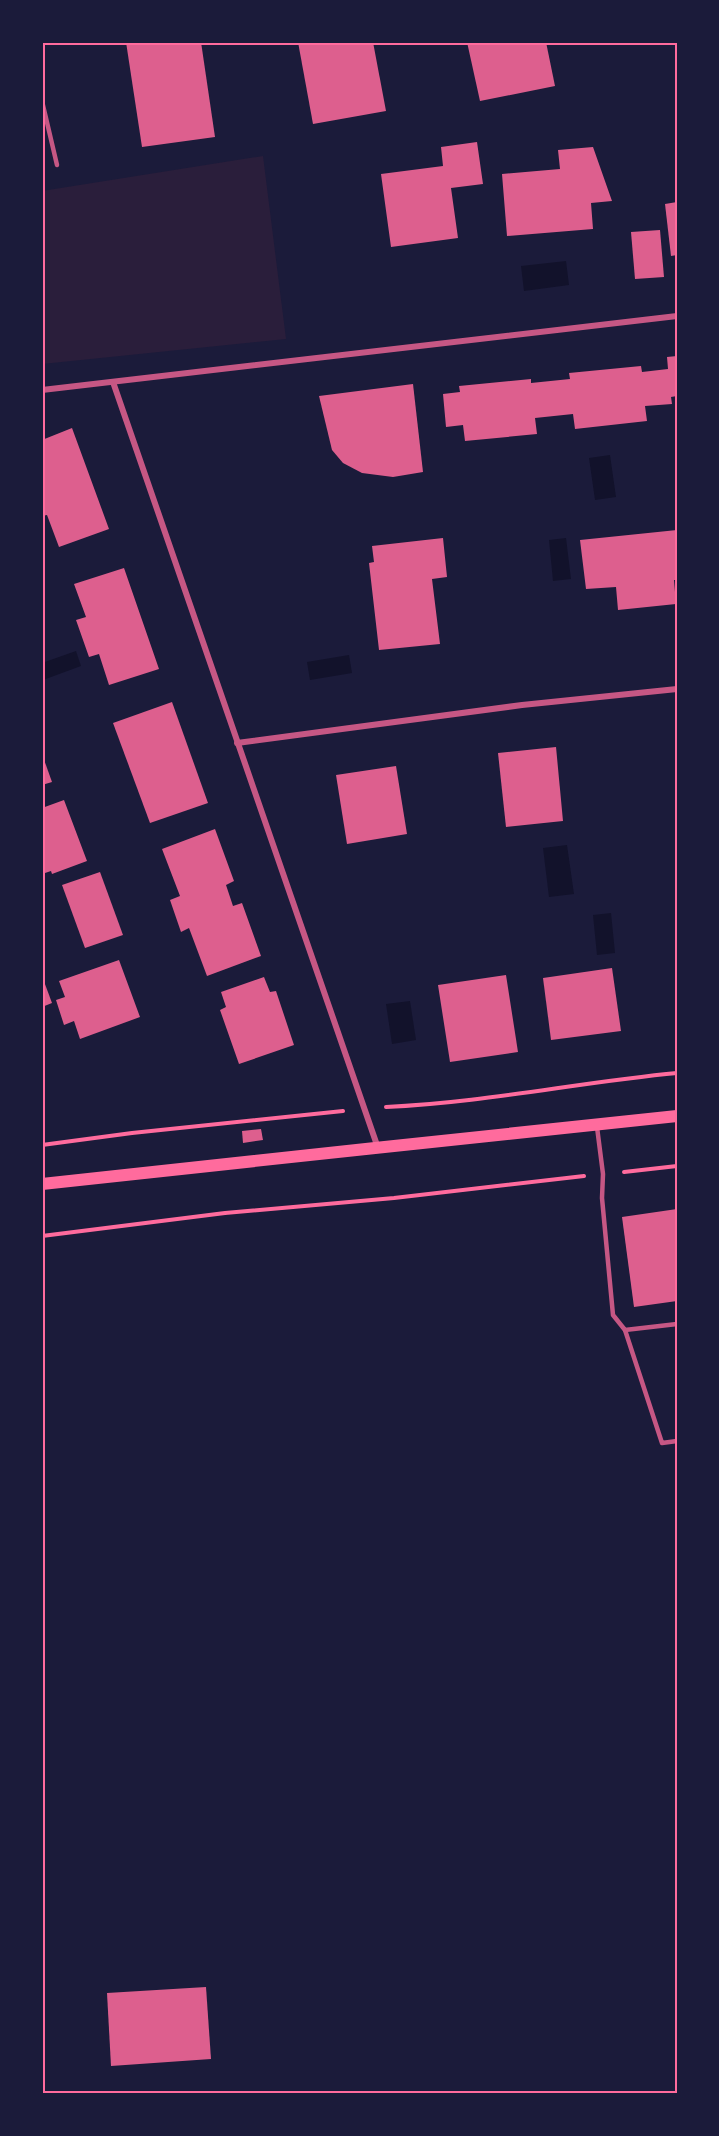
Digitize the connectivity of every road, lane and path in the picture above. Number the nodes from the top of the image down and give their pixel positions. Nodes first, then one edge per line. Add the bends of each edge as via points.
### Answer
1 (42, 101) edge
2 (57, 165) dead end
3 (677, 315) edge
4 (113, 382) junction
5 (42, 390) edge
6 (677, 690) edge
7 (237, 743) junction
8 (677, 1116) edge
9 (597, 1125) junction
10 (378, 1148) junction
11 (677, 1166) edge
12 (603, 1174) junction
13 (42, 1184) edge
14 (42, 1236) edge
15 (677, 1324) edge
16 (625, 1330) junction
17 (677, 1441) edge

1 - 2 lane
3 - 4 street
4 - 5 street
4 - 7 street
6 - 7 street via 522,705
7 - 10 street
8 - 9 main road
9 - 10 main road
9 - 12 lane
10 - 13 main road
11 - 12 path
12 - 14 path
12 - 16 lane via 613,1315
15 - 16 lane
16 - 17 lane via 662,1443

